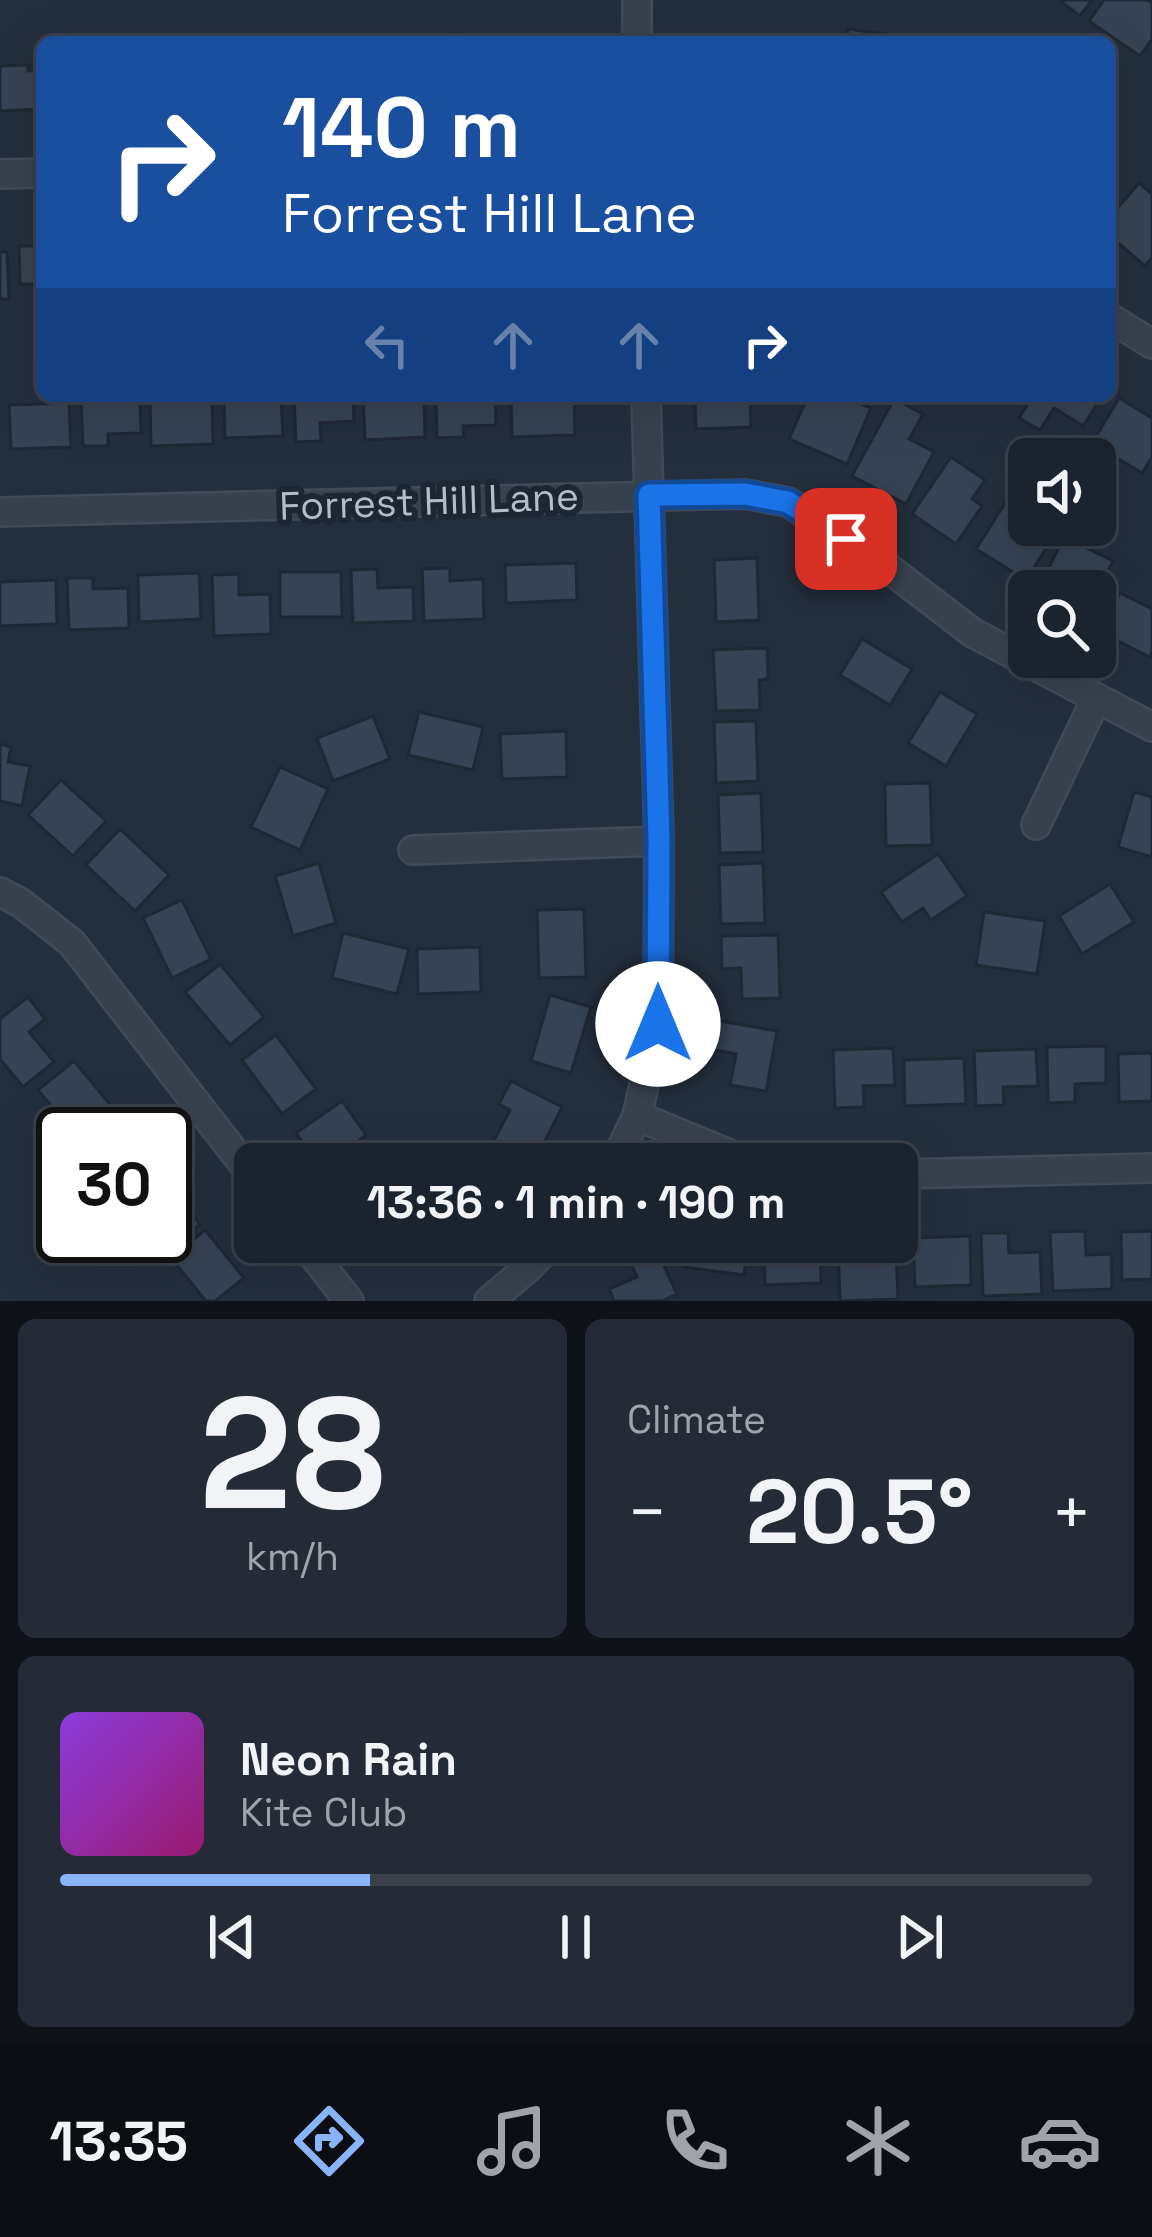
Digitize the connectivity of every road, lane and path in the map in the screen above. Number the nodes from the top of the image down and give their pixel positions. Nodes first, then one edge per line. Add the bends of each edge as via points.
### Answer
1 (637, 0) edge
2 (638, 36) edge
3 (36, 172) edge
4 (0, 174) edge
5 (1116, 322) edge
6 (1152, 344) edge
7 (646, 402) edge
8 (649, 495) junction
9 (0, 512) edge
10 (1096, 700) junction
11 (1152, 728) edge
12 (1036, 825) dead end
13 (659, 841) junction
14 (413, 850) dead end
15 (0, 892) edge
16 (637, 1116) junction
17 (624, 1143) edge
18 (703, 1143) edge
19 (234, 1153) edge
20 (1152, 1168) edge
21 (918, 1174) edge
22 (319, 1263) edge
23 (533, 1263) edge
24 (349, 1301) edge
25 (489, 1301) edge

1 - 2 street
3 - 4 street
5 - 6 street
7 - 8 street
8 - 9 street, Forrest Hill Lane
8 - 10 street, Forrest Hill Lane via 788,502 973,633
8 - 13 street
10 - 11 street, Forrest Hill Lane
10 - 12 street
13 - 14 street
13 - 16 street via 658,1024
15 - 19 street via 72,943
16 - 17 street
16 - 18 street
20 - 21 street
22 - 24 street
23 - 25 street

